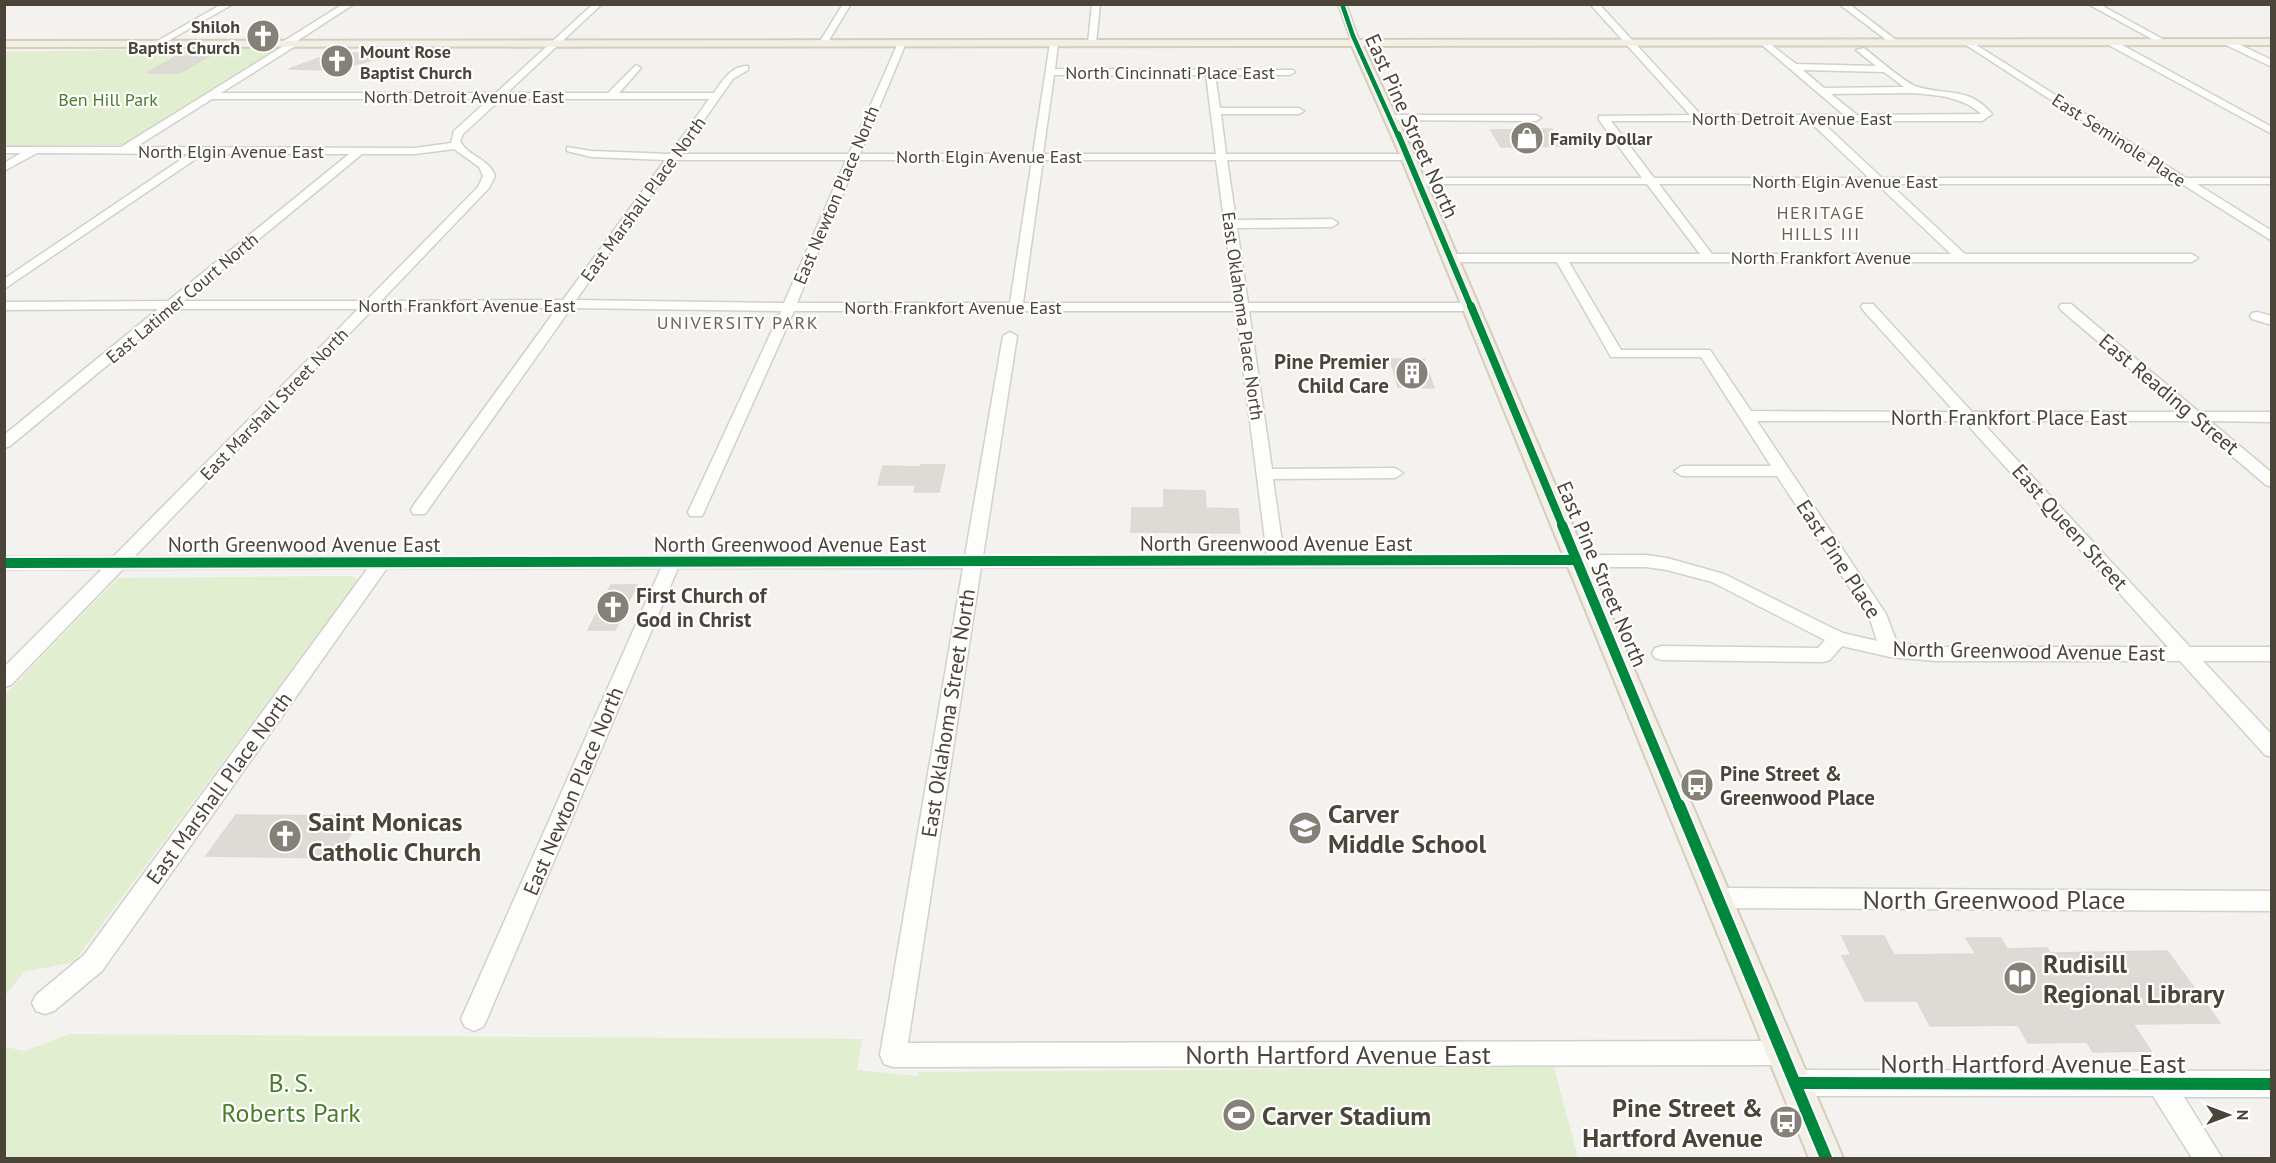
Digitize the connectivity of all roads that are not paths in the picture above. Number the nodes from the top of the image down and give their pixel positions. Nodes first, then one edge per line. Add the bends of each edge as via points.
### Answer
1 (229, 4) edge
2 (350, 4) edge
3 (598, 4) edge
4 (847, 4) edge
5 (1096, 4) edge
6 (1342, 4) edge
7 (1594, 4) edge
8 (1843, 4) edge
9 (2091, 4) edge
10 (1356, 42) junction
11 (1896, 42) junction
12 (2110, 42) junction
13 (2164, 42) junction
14 (2227, 42) junction
15 (2271, 42) edge
16 (291, 43) junction
17 (555, 43) junction
18 (824, 43) junction
19 (902, 43) junction
20 (1054, 43) junction
21 (1092, 43) junction
22 (1629, 43) junction
23 (1765, 43) junction
24 (1967, 43) junction
25 (4, 44) edge
26 (156, 44) junction
27 (1861, 50) dead end
28 (2271, 64) edge
29 (1793, 67) junction
30 (1883, 67) junction
31 (636, 68) dead end
32 (745, 68) dead end
33 (1050, 72) junction
34 (1210, 72) junction
35 (1290, 72) dead end
36 (1914, 90) junction
37 (1821, 91) junction
38 (210, 96) junction
39 (498, 96) junction
40 (611, 96) junction
41 (717, 96) junction
42 (1216, 111) junction
43 (1299, 111) dead end
44 (1811, 117) junction
45 (1391, 118) junction
46 (1536, 118) dead end
47 (1698, 118) junction
48 (1854, 118) junction
49 (2271, 131) edge
50 (456, 146) junction
51 (571, 148) dead end
52 (4, 150) edge
53 (34, 150) junction
54 (124, 150) junction
55 (200, 151) junction
56 (359, 151) junction
57 (852, 156) junction
58 (1038, 156) junction
59 (1222, 156) junction
60 (674, 157) junction
61 (1408, 157) junction
62 (4, 168) edge
63 (1650, 180) junction
64 (1418, 181) junction
65 (1878, 181) junction
66 (2183, 181) junction
67 (2271, 181) edge
68 (1231, 224) junction
69 (1332, 224) dead end
70 (2271, 237) edge
71 (1708, 257) junction
72 (1961, 257) junction
73 (1450, 258) junction
74 (1561, 258) junction
75 (2192, 258) dead end
76 (4, 285) edge
77 (568, 304) junction
78 (174, 305) junction
79 (4, 306) edge
80 (369, 306) junction
81 (789, 307) junction
82 (1016, 307) junction
83 (1242, 307) junction
84 (1470, 307) junction
85 (1868, 307) dead end
86 (2066, 307) dead end
87 (2257, 316) dead end
88 (2271, 321) edge
89 (1010, 336) dead end
90 (1746, 416) junction
91 (1969, 416) junction
92 (2195, 417) junction
93 (2271, 417) edge
94 (4, 443) edge
95 (1682, 471) dead end
96 (1783, 471) junction
97 (1395, 473) dead end
98 (1265, 474) junction
99 (2271, 482) edge
100 (419, 510) dead end
101 (696, 512) dead end
102 (1576, 560) junction
103 (1276, 561) junction
104 (382, 562) junction
105 (672, 562) junction
106 (973, 562) junction
107 (4, 563) edge
108 (118, 563) junction
109 (1817, 629) junction
110 (1838, 638) junction
111 (1890, 650) junction
112 (1662, 653) dead end
113 (1804, 653) junction
114 (2185, 654) junction
115 (2271, 654) edge
116 (4, 680) edge
117 (2271, 748) edge
118 (1717, 898) junction
119 (2271, 901) edge
120 (45, 1003) dead end
121 (474, 1020) dead end
122 (893, 1055) joint
123 (1789, 1068) junction
124 (2160, 1084) junction
125 (2271, 1084) edge
126 (1826, 1158) edge
127 (2208, 1158) edge

1 - 26 street
2 - 16 street
3 - 17 street
4 - 18 street
5 - 21 street
6 - 10 street, East Pine Street North
7 - 22 street
8 - 11 street
9 - 13 street
10 - 21 main road
10 - 22 main road
10 - 45 main road, East Pine Street North
11 - 23 main road
11 - 24 main road
12 - 13 main road
12 - 24 main road
12 - 49 street
13 - 14 main road
14 - 15 main road
14 - 28 street
16 - 17 main road
16 - 26 main road
16 - 38 street
17 - 18 main road
17 - 39 street
18 - 19 main road
19 - 20 main road
19 - 57 street, East Newton Place North
20 - 21 main road
20 - 33 street
22 - 23 main road
22 - 47 street
23 - 29 street
24 - 66 street, East Seminole Place
25 - 26 main road
27 - 30 street
29 - 30 street
29 - 37 street
30 - 36 street
31 - 40 street
32 - 41 street, East Marshall Place North via 730,77
33 - 34 street, North Cincinnati Place East
33 - 58 street
34 - 35 street, North Cincinnati Place East
34 - 42 street, East Oklahoma Place North
36 - 37 street
36 - 48 street, North Detroit Avenue East via 1946,91 1964,97 1987,114 1982,118
37 - 48 street
38 - 39 street, North Detroit Avenue East
38 - 54 street
39 - 40 street, North Detroit Avenue East
39 - 50 street via 458,133
40 - 41 street, North Detroit Avenue East
41 - 60 street, East Marshall Place North
42 - 43 street
42 - 59 street, East Oklahoma Place North
44 - 47 street, North Detroit Avenue East
44 - 48 street, North Detroit Avenue East
44 - 65 street
45 - 46 street
45 - 61 main road, East Pine Street North
47 - 63 street, North Detroit Avenue East via 1603,118
50 - 56 street, North Elgin Avenue East via 421,151
50 - 80 street, East Marshall Street North via 484,165 489,172 488,181
51 - 60 street, North Elgin Avenue East via 591,154
52 - 53 street, North Elgin Avenue East
53 - 54 street, North Elgin Avenue East
53 - 62 street
54 - 55 street, North Elgin Avenue East
55 - 56 street, North Elgin Avenue East
55 - 76 street
56 - 78 street, East Latimer Court North
57 - 58 street, North Elgin Avenue East
57 - 60 street, North Elgin Avenue East
57 - 81 street, East Newton Place North
58 - 59 street, North Elgin Avenue East
58 - 82 street
59 - 61 street, North Elgin Avenue East
59 - 68 street, East Oklahoma Place North
60 - 77 street, East Marshall Place North
61 - 64 main road, East Pine Street North
63 - 64 street, North Elgin Avenue East
63 - 65 street, North Elgin Avenue East
63 - 71 street
64 - 73 main road, East Pine Street North
65 - 66 street, North Elgin Avenue East
65 - 72 street
66 - 67 street, North Elgin Avenue East
66 - 70 street, East Seminole Place
68 - 69 street
68 - 83 street, East Oklahoma Place North
71 - 72 street, North Frankfort Avenue
71 - 74 street, North Frankfort Avenue
72 - 75 street, North Frankfort Avenue
73 - 74 street, North Frankfort Avenue
73 - 84 main road, East Pine Street North
74 - 90 street, East Pine Place via 1616,354 1705,353
77 - 80 street, North Frankfort Avenue East
77 - 81 street, North Frankfort Avenue East
77 - 100 street, East Marshall Place North
78 - 79 street, North Frankfort Avenue East
78 - 80 street, North Frankfort Avenue East
78 - 94 street, East Latimer Court North
80 - 108 street, East Marshall Street North
81 - 82 street, North Frankfort Avenue East
81 - 101 street, East Newton Place North
82 - 83 street, North Frankfort Avenue East
83 - 84 street, North Frankfort Avenue East
83 - 98 street, East Oklahoma Place North
84 - 102 main road, East Pine Street North
85 - 91 street, East Queen Street
86 - 92 street, East Reading Street
87 - 88 street
89 - 106 street, East Oklahoma Street North
90 - 91 street, North Frankfort Place East
90 - 96 street, East Pine Place
91 - 92 street, North Frankfort Place East
91 - 114 street, East Queen Street
92 - 93 street, North Frankfort Place East
92 - 99 street, East Reading Street
95 - 96 street
96 - 111 street, East Pine Place via 1879,618
97 - 98 street
98 - 103 street, East Oklahoma Place North
102 - 103 street, North Greenwood Avenue East
102 - 109 street, North Greenwood Avenue East via 1646,561 1699,572 1742,588
102 - 118 main road, East Pine Street North
103 - 106 street, North Greenwood Avenue East
104 - 105 street, North Greenwood Avenue East
104 - 108 street, North Greenwood Avenue East
104 - 120 street, East Marshall Place North via 93,963
105 - 106 street, North Greenwood Avenue East
105 - 121 street, East Newton Place North
106 - 122 street, East Oklahoma Street North
107 - 108 street, North Greenwood Avenue East
108 - 116 street, East Marshall Street North
109 - 110 street, North Greenwood Avenue East
109 - 113 street
110 - 111 street, North Greenwood Avenue East
110 - 113 street via 1823,655
111 - 114 street, North Greenwood Avenue East via 1936,654
112 - 113 street
114 - 115 street, North Greenwood Avenue East
114 - 117 street, East Queen Street
118 - 119 street, North Greenwood Place
118 - 123 main road, East Pine Street North
122 - 123 street, North Hartford Avenue East
123 - 124 street, North Hartford Avenue East
123 - 126 main road, East Pine Street North
124 - 125 street, North Hartford Avenue East
124 - 127 street

